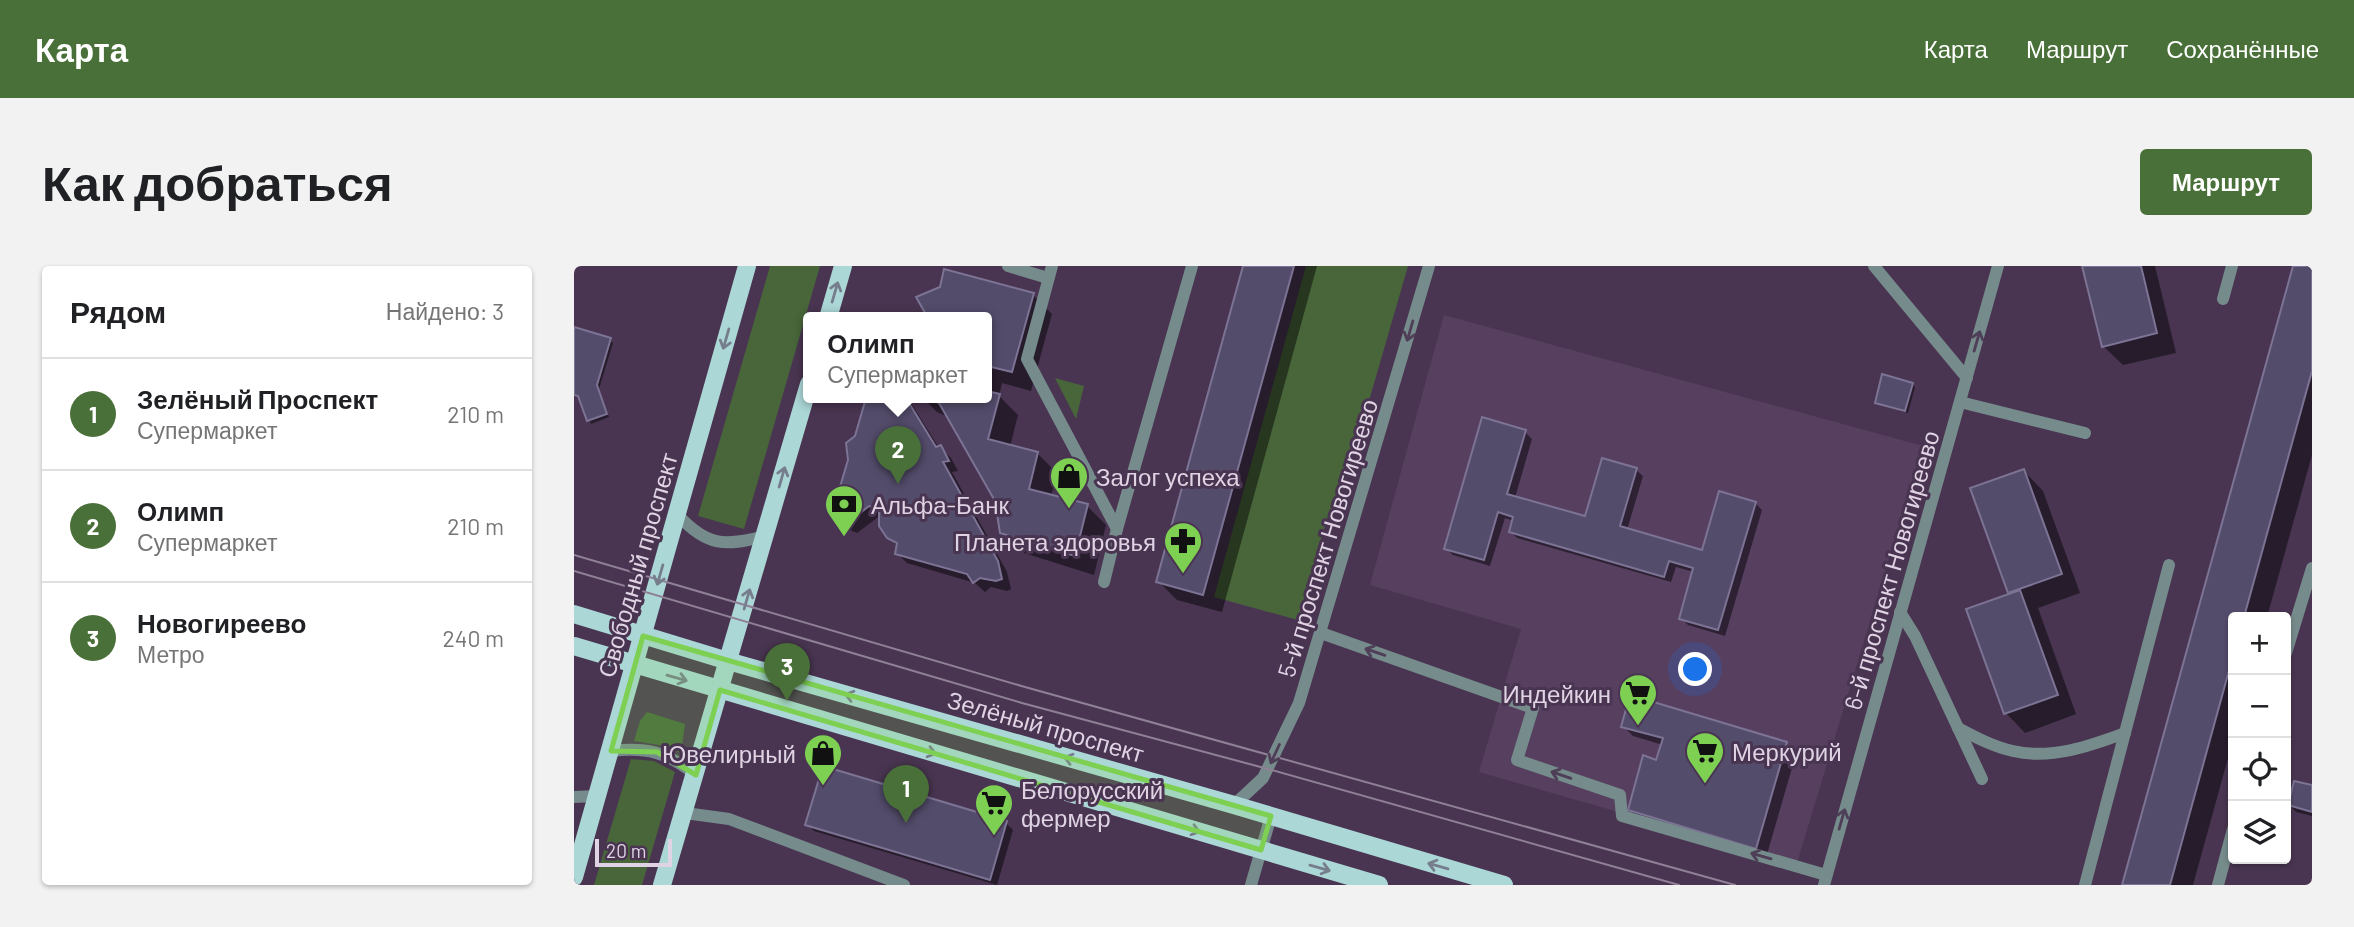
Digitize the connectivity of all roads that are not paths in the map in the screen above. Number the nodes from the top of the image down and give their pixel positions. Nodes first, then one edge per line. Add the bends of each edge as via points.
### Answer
1 (747, 266) edge
2 (843, 266) edge
3 (1008, 266) edge
4 (1192, 266) edge
5 (1429, 266) edge
6 (1874, 266) edge
7 (1998, 266) edge
8 (2232, 266) edge
9 (1050, 272) edge
10 (2223, 299) dead end
11 (830, 312) edge
12 (1967, 378) junction
13 (1960, 402) junction
14 (804, 403) edge
15 (2085, 433) dead end
16 (677, 514) junction
17 (1117, 529) junction
18 (765, 536) junction
19 (2169, 565) dead end
20 (2312, 568) edge
21 (1104, 582) dead end
22 (1900, 612) junction
23 (574, 614) edge
24 (1321, 633) junction
25 (643, 636) junction
26 (2291, 637) edge
27 (574, 646) edge
28 (729, 662) junction
29 (634, 666) junction
30 (720, 690) junction
31 (1958, 729) junction
32 (2125, 733) junction
33 (611, 751) junction
34 (696, 775) junction
35 (1982, 779) dead end
36 (597, 796) junction
37 (574, 797) edge
38 (1234, 805) junction
39 (685, 813) junction
40 (1271, 816) junction
41 (2228, 848) edge
42 (1261, 850) junction
43 (575, 870) edge
44 (1825, 880) edge
45 (662, 885) edge
46 (904, 885) edge
47 (1251, 885) edge
48 (1379, 885) edge
49 (1504, 885) edge
50 (2085, 885) edge
51 (2218, 885) edge

1 -> 16 main road, Свободный проспект
11 -> 2 main road
3 - 9 street
4 - 17 street
5 -> 24 street, 5-й проспект Новогиреево
6 - 12 street
12 -> 7 street, 6-й проспект Новогиреево
8 - 10 street
9 - 17 street via 1027,359
12 - 13 street, 6-й проспект Новогиреево
13 - 15 street
13 - 22 street, 6-й проспект Новогиреево
18 -> 14 main road
16 - 18 street via 692,531 715,541 738,543
16 -> 25 main road, Свободный проспект
17 - 21 street
28 -> 18 main road
19 - 32 street
20 - 26 street
22 - 31 street
44 -> 22 street, 6-й проспект Новогиреево
23 - 25 main road, Зелёный проспект
24 -> 38 street, 5-й проспект Новогиреево via 1299,703 1264,778
44 -> 24 street via 1622,816 1620,795 1517,760 1533,708
25 - 28 main road, Зелёный проспект
25 - 29 main road, Свободный проспект
27 - 29 main road
28 - 30 main road
38 -> 28 main road, Зелёный проспект
29 -> 30 main road
29 - 33 main road, Свободный проспект
30 - 34 main road
30 -> 42 main road
31 - 32 street via 2014,751 2049,753 2085,748
31 - 35 street
32 - 50 street
33 - 34 street via 657,752
33 - 36 main road, Свободный проспект
34 - 39 main road
36 - 37 street
36 - 43 main road, Свободный проспект
38 - 40 main road, Зелёный проспект
39 - 45 main road
39 - 46 street via 729,819
40 - 42 street
49 -> 40 main road, Зелёный проспект
41 - 51 street
42 - 47 street
42 -> 48 main road

